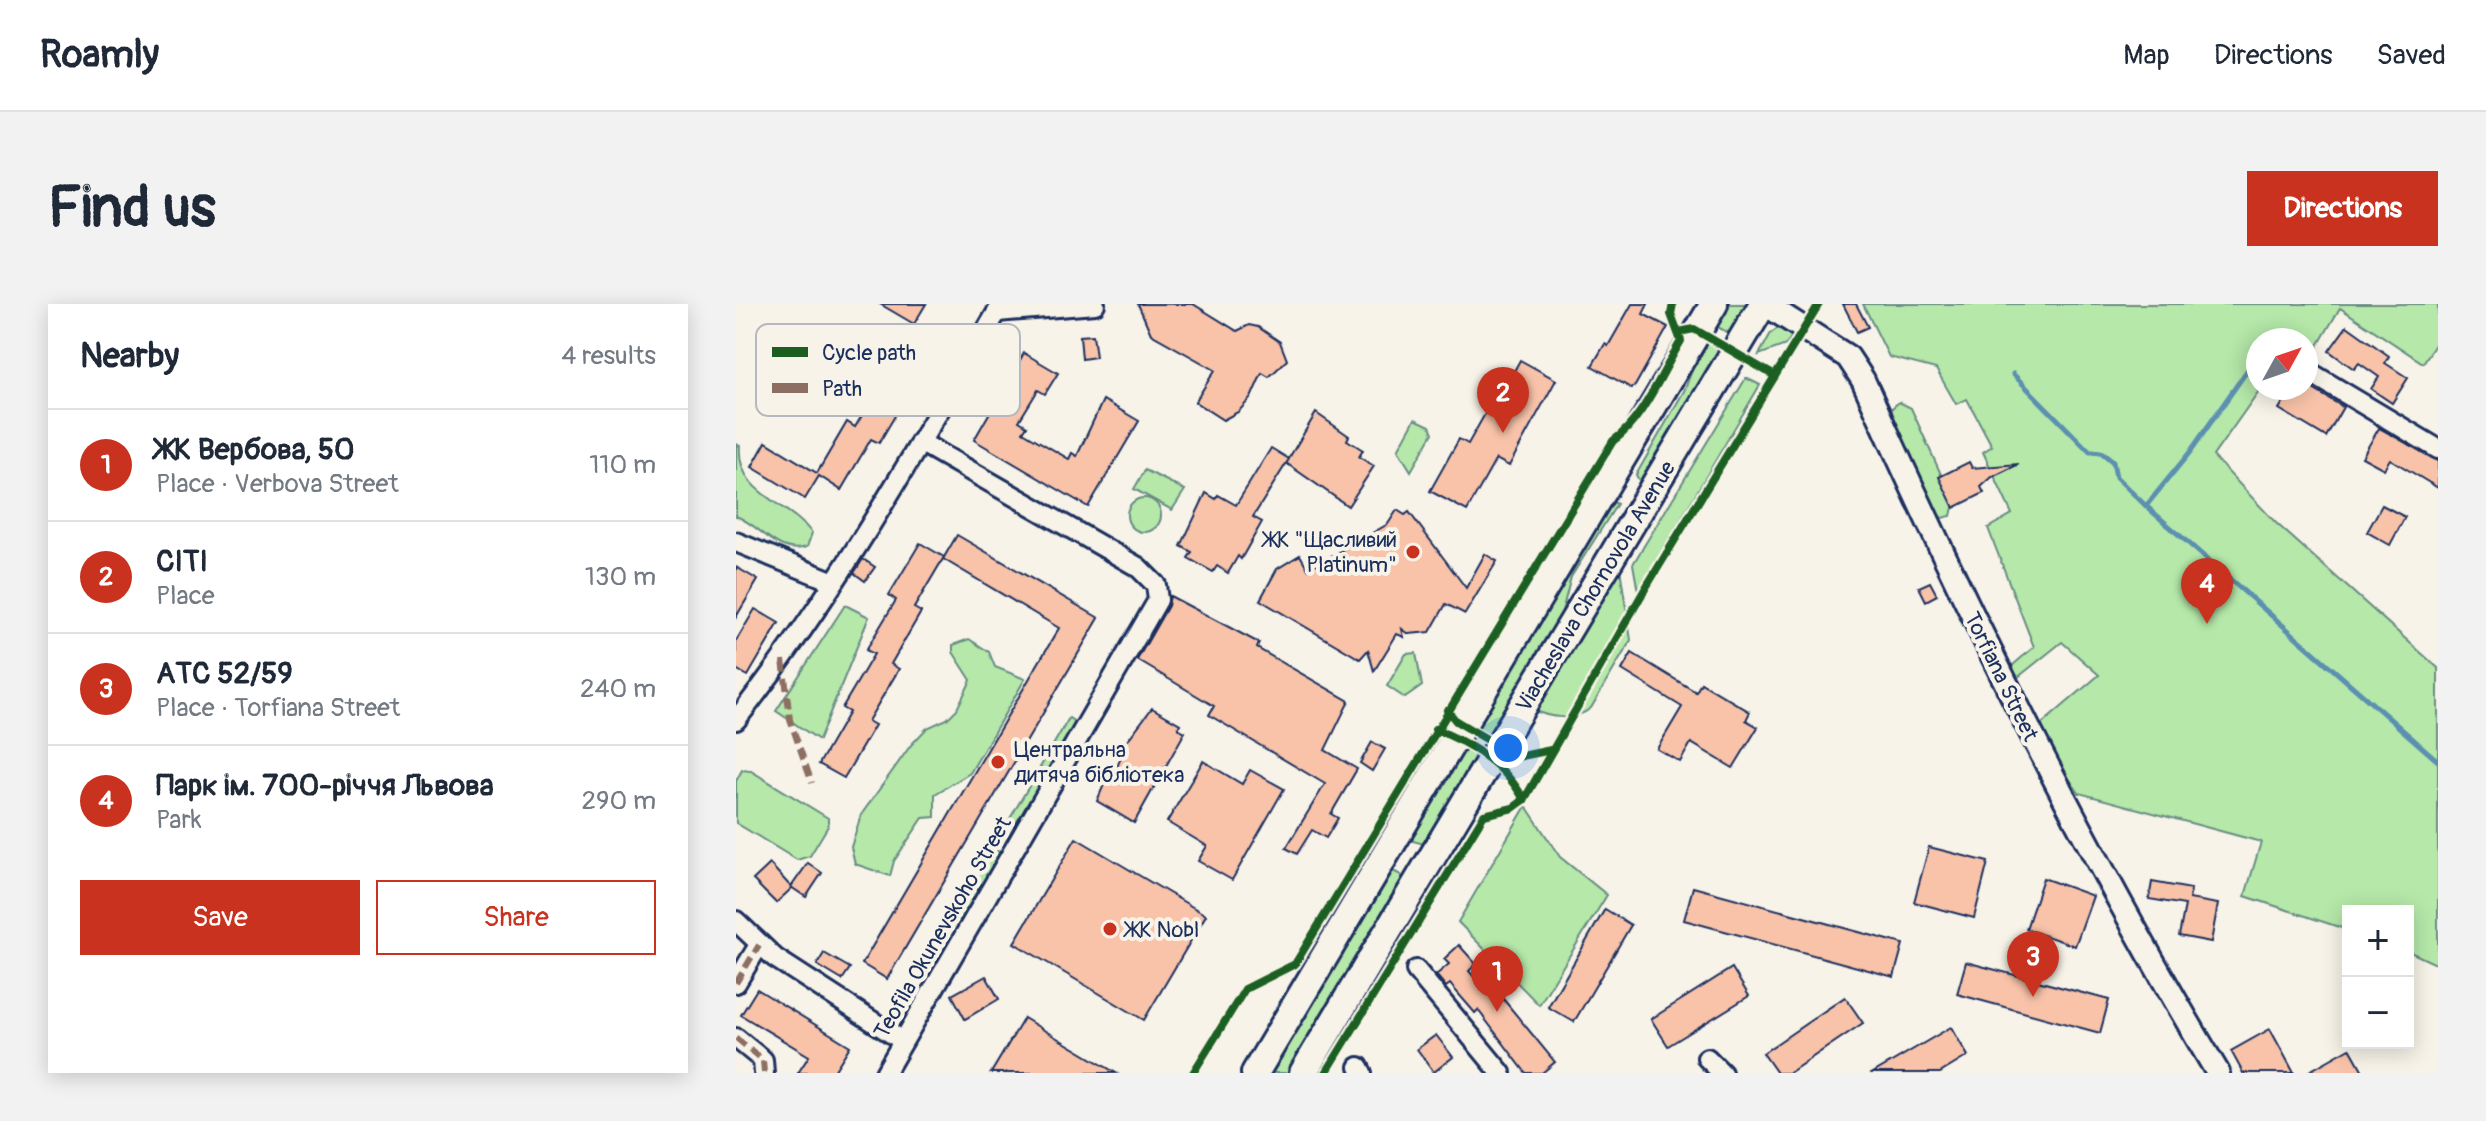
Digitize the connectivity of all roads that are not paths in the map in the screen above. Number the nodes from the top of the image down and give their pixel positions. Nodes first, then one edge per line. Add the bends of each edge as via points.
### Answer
1 (1095, 304) edge
2 (1714, 304) edge
3 (1764, 304) edge
4 (989, 308) edge
5 (2318, 377) edge
6 (933, 416) edge
7 (920, 442) junction
8 (2438, 449) edge
9 (1609, 480) junction
10 (1645, 503) junction
11 (736, 542) edge
12 (834, 582) junction
13 (736, 720) edge
14 (1400, 831) junction
15 (1438, 852) junction
16 (1378, 869) junction
17 (1410, 899) junction
18 (736, 921) edge
19 (759, 945) junction
20 (1416, 970) dead end
21 (736, 983) edge
22 (736, 1038) edge
23 (903, 1041) junction
24 (1707, 1058) dead end
25 (764, 1073) edge
26 (885, 1073) edge
27 (1255, 1073) edge
28 (1303, 1073) edge
29 (1501, 1073) edge
30 (1722, 1073) edge
31 (2218, 1073) edge

1 - 4 street
2 - 9 main road, Viacheslava Chornovola Avenue
3 - 10 main road, Viacheslava Chornovola Avenue
3 - 31 street, Torfiana Street via 1848,357 1863,380 2066,804
5 - 8 street
6 - 7 street
7 - 12 street
7 - 23 street, Teofila Okunevskoho Street via 1138,567 1156,585 1158,600
9 - 10 main road
9 - 14 main road, Viacheslava Chornovola Avenue
10 - 15 main road, Viacheslava Chornovola Avenue
11 - 12 street
12 - 13 street
14 - 15 main road via 1401,846 1415,860
14 - 16 main road, Viacheslava Chornovola Avenue
15 - 17 main road, Viacheslava Chornovola Avenue
16 - 17 main road via 1403,867 1411,878
16 - 27 main road, Viacheslava Chornovola Avenue
17 - 28 main road, Viacheslava Chornovola Avenue
18 - 19 street
19 - 21 street
19 - 23 street
20 - 29 street
22 - 25 street via 763,1060
23 - 26 street, Teofila Okunevskoho Street
24 - 30 street

